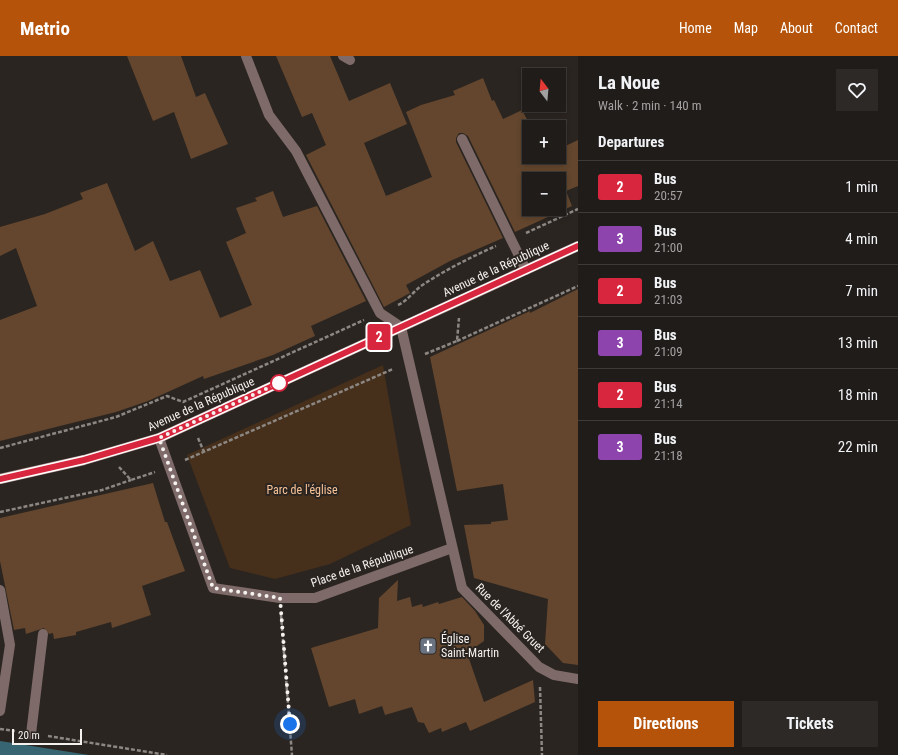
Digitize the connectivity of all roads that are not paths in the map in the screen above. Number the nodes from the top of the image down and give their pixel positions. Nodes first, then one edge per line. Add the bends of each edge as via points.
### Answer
1 (246, 56) edge
2 (462, 139) dead end
3 (578, 246) edge
4 (526, 270) junction
5 (401, 327) junction
6 (159, 438) junction
7 (0, 479) edge
8 (452, 548) junction
9 (0, 590) edge
10 (3, 617) edge
11 (43, 634) dead end
12 (578, 679) edge
13 (0, 711) edge
14 (31, 734) road end

1 - 5 street via 269,115 296,151 380,313
2 - 4 street
3 - 4 main road, Avenue de la République
4 - 5 main road, Avenue de la République
5 - 6 main road, Avenue de la République
5 - 8 street
6 - 7 main road, Avenue de la République via 106,454
6 - 8 street, Place de la République via 213,588 280,598 315,598
8 - 12 street, Rue de l'Abbé Gruet via 462,588 539,667 554,675
9 - 10 street
10 - 13 street via 10,645
11 - 14 street

